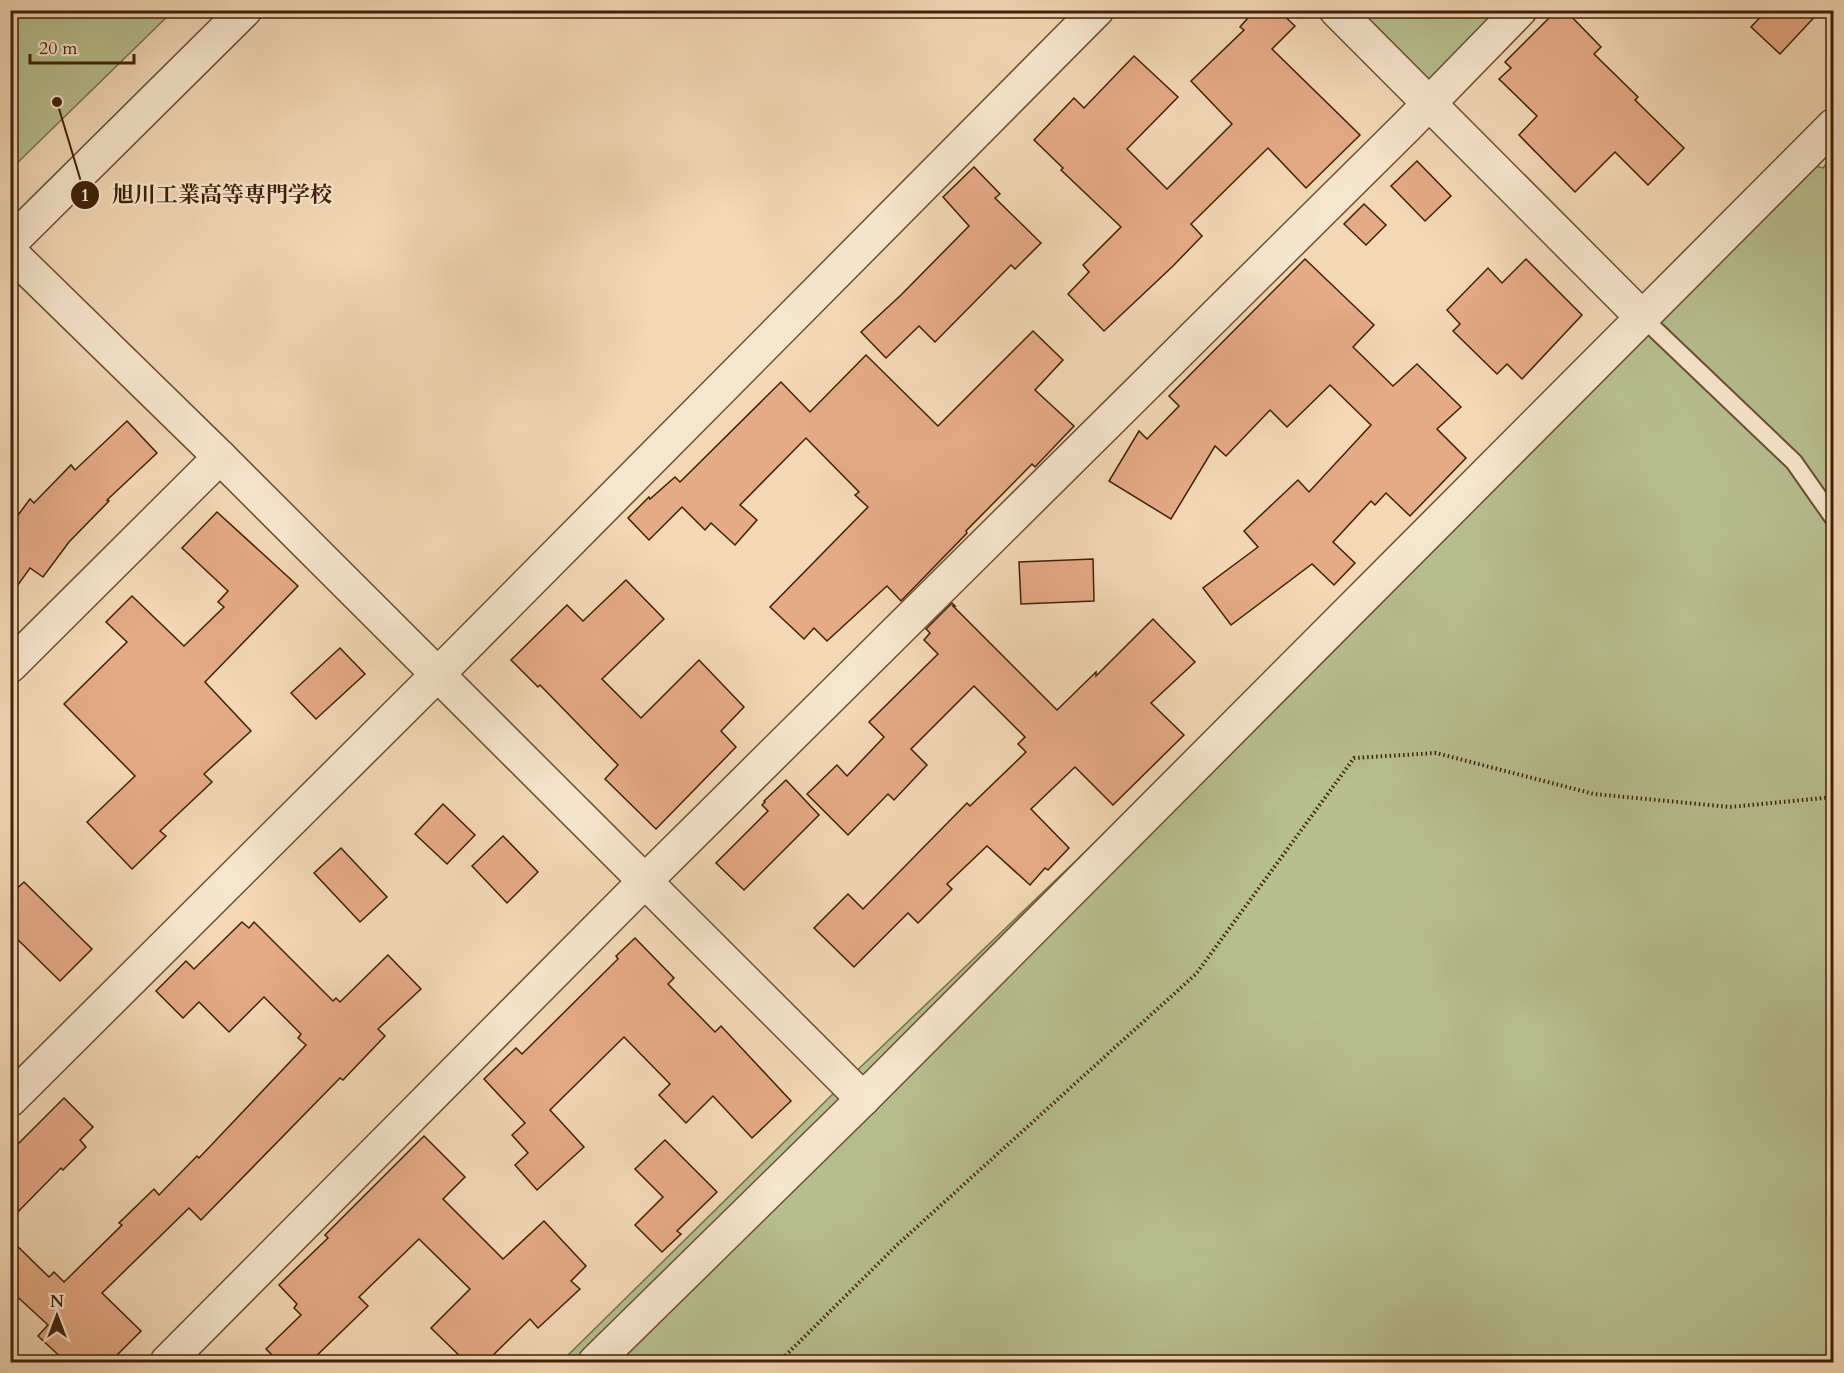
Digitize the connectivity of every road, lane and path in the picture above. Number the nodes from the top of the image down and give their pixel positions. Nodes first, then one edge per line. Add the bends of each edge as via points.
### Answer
1 (245, 10) edge
2 (1097, 10) edge
3 (1336, 10) edge
4 (1521, 10) edge
5 (1430, 103) junction
6 (1833, 125) edge
7 (10, 243) edge
8 (10, 252) edge
9 (1641, 316) junction
10 (220, 457) junction
11 (1833, 519) edge
12 (10, 666) edge
13 (437, 675) junction
14 (1833, 797) edge
15 (644, 882) junction
16 (863, 1099) junction
17 (10, 1100) edge
18 (167, 1362) edge
19 (596, 1362) edge
20 (779, 1362) edge

1 - 7 street
2 - 13 street
3 - 5 street
4 - 5 street
5 - 9 street
5 - 15 street
6 - 9 street
8 - 10 street
9 - 11 lane via 1794,462
9 - 16 street
10 - 12 street
10 - 13 street
13 - 15 street
13 - 17 street
14 - 20 path via 1730,807 1594,794 1436,753 1354,758 1196,974 897,1245
15 - 16 street
15 - 18 street
16 - 19 street

